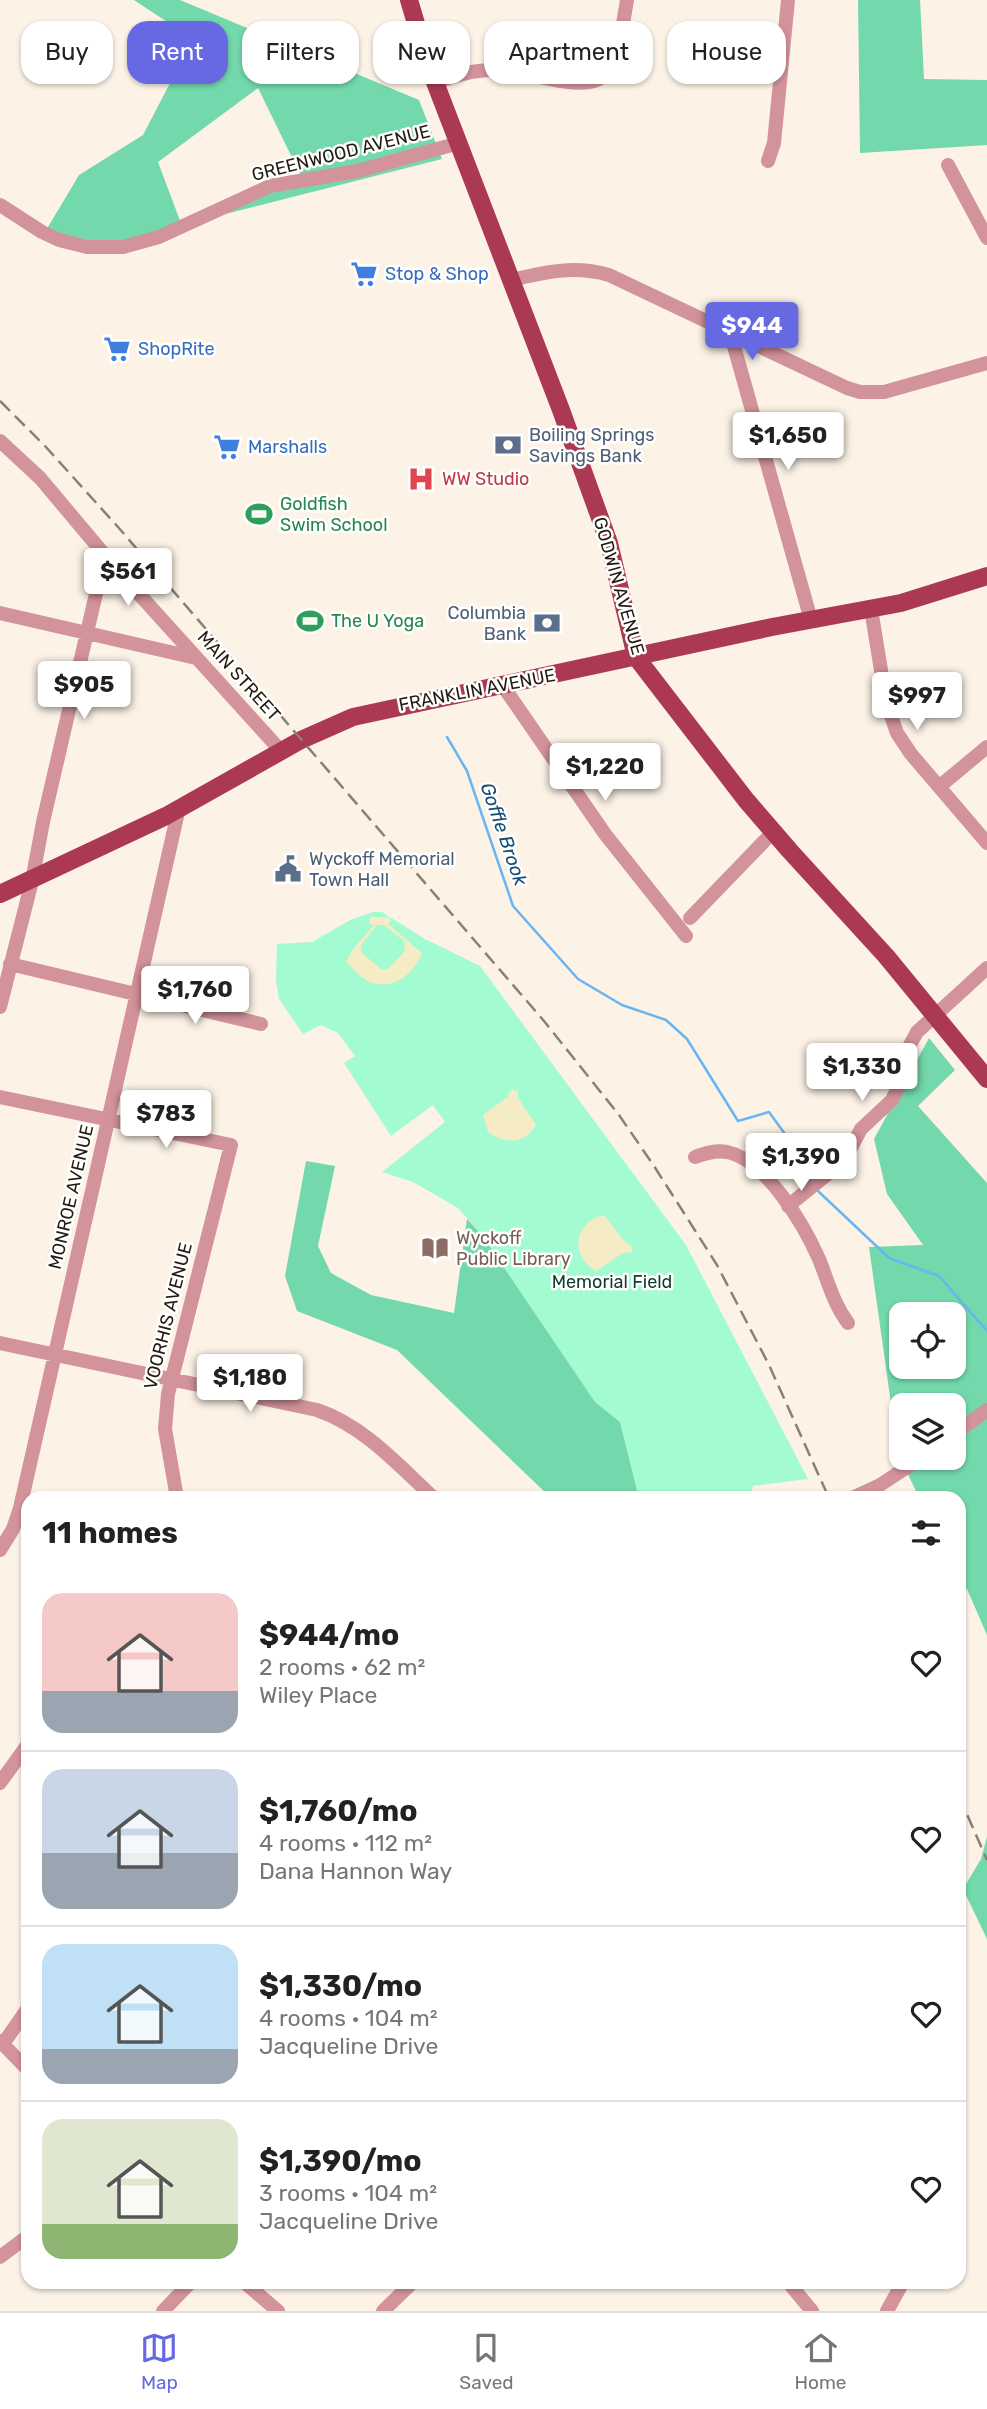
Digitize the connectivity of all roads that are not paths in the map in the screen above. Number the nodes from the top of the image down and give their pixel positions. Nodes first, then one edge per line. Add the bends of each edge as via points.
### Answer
1 (409, 0) edge
2 (627, 0) edge
3 (788, 0) edge
4 (416, 21) edge
5 (470, 73) edge
6 (435, 84) edge
7 (459, 143) junction
8 (768, 161) dead end
9 (948, 165) dead end
10 (0, 205) edge
11 (987, 238) edge
12 (511, 280) junction
13 (730, 332) junction
14 (987, 363) edge
15 (0, 441) edge
16 (105, 555) junction
17 (987, 576) edge
18 (871, 609) junction
19 (0, 613) edge
20 (811, 620) junction
21 (87, 633) junction
22 (636, 657) junction
23 (196, 658) junction
24 (503, 686) junction
25 (987, 747) edge
26 (281, 751) junction
27 (940, 786) junction
28 (179, 808) junction
29 (773, 832) junction
30 (987, 843) edge
31 (32, 881) junction
32 (0, 894) edge
33 (690, 918) dead end
34 (686, 936) dead end
35 (10, 964) junction
36 (987, 968) edge
37 (137, 995) junction
38 (0, 1007) edge
39 (936, 1016) junction
40 (261, 1024) dead end
41 (987, 1079) edge
42 (0, 1097) edge
43 (108, 1120) junction
44 (695, 1157) dead end
45 (788, 1206) junction
46 (848, 1322) dead end
47 (0, 1343) edge
48 (55, 1355) junction
49 (172, 1379) junction
50 (987, 1410) edge
51 (966, 1425) edge
52 (903, 1470) edge
53 (24, 1491) edge
54 (176, 1491) edge
55 (426, 1491) edge
56 (867, 1491) edge
57 (21, 1504) edge
58 (0, 1550) edge
59 (21, 1754) edge
60 (0, 1783) edge
61 (21, 2017) edge
62 (2, 2043) edge
63 (21, 2063) edge
64 (21, 2241) edge
65 (0, 2256) edge
66 (184, 2289) edge
67 (252, 2289) edge
68 (406, 2289) edge
69 (794, 2289) edge
70 (899, 2289) edge
71 (163, 2311) edge
72 (278, 2311) edge
73 (383, 2311) edge
74 (812, 2311) edge
75 (887, 2311) edge

1 - 4 main road, GODWIN AVENUE
2 - 5 street via 617,60 598,80 579,82 491,70
3 - 8 street via 774,143
6 - 7 main road, GODWIN AVENUE
7 - 10 street, GREENWOOD AVENUE via 358,172 270,186 159,237 123,247 87,247 59,240
7 - 12 main road, GODWIN AVENUE
9 - 11 street
12 - 13 street via 566,268 594,271
12 - 22 main road, GODWIN AVENUE via 609,543
13 - 14 street via 860,392 884,392
13 - 20 street
15 - 16 street, MAIN STREET via 40,478
16 - 21 street
16 - 23 street, MAIN STREET
17 - 18 main road, FRANKLIN AVENUE
18 - 20 main road, FRANKLIN AVENUE
18 - 27 street via 886,701 897,733
19 - 21 street
20 - 22 main road, FRANKLIN AVENUE
21 - 23 street
21 - 31 street
22 - 24 main road, FRANKLIN AVENUE
22 - 29 main road, GODWIN AVENUE
23 - 26 street, MAIN STREET
24 - 26 main road, FRANKLIN AVENUE via 353,717
24 - 34 street via 605,834
25 - 27 street
26 - 28 main road, FRANKLIN AVENUE
27 - 30 street
28 - 31 main road, FRANKLIN AVENUE
28 - 37 street, MONROE AVENUE
29 - 33 street
29 - 39 main road, GODWIN AVENUE
31 - 32 main road, FRANKLIN AVENUE
31 - 35 street
35 - 37 street
35 - 38 street
36 - 39 street
37 - 40 street
37 - 43 street, MONROE AVENUE
39 - 41 main road, GODWIN AVENUE
39 - 45 street via 909,1044 901,1083 892,1100 861,1129 846,1157
42 - 43 street
43 - 48 street, MONROE AVENUE
43 - 49 street, VOORHIS AVENUE via 231,1145
44 - 45 street via 720,1151 739,1157 767,1179
45 - 46 street via 807,1235 833,1300
47 - 48 street
48 - 49 street
48 - 53 street, MONROE AVENUE
49 - 54 street, VOORHIS AVENUE via 165,1429
49 - 55 street via 333,1415 369,1438
50 - 51 street
52 - 56 street
57 - 58 street, MONROE AVENUE
59 - 60 street
61 - 62 street
62 - 63 street
64 - 65 street
66 - 71 street
67 - 72 street
68 - 73 street
69 - 74 street
70 - 75 street

